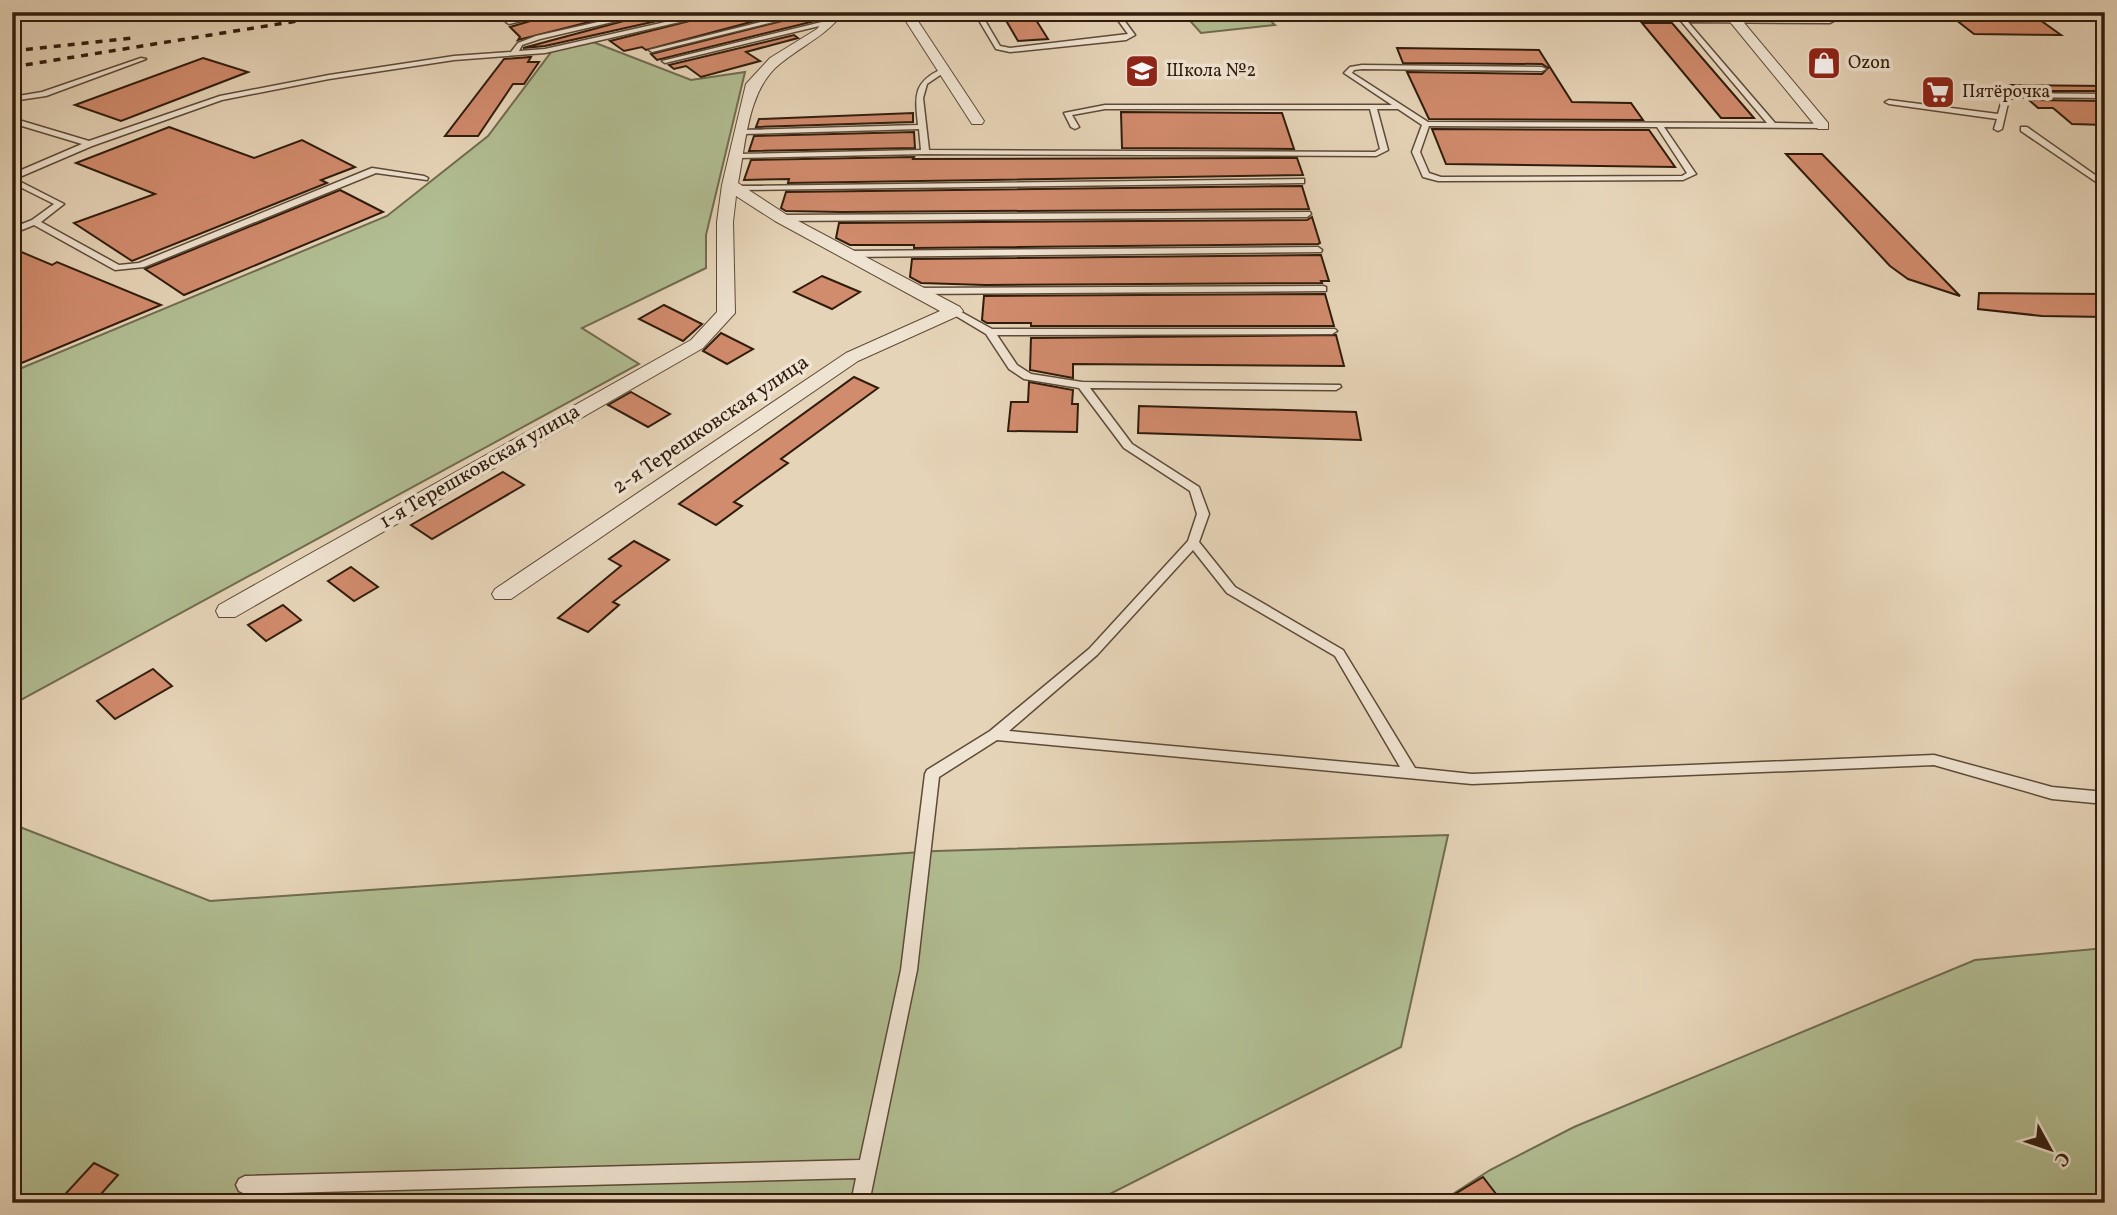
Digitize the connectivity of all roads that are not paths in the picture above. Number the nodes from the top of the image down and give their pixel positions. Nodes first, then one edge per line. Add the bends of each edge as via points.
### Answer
1 (556, 12) edge
2 (652, 12) edge
3 (720, 12) edge
4 (810, 12) edge
5 (906, 12) edge
6 (976, 12) edge
7 (1115, 12) edge
8 (1654, 12) edge
9 (1830, 12) edge
10 (1731, 16) edge
11 (834, 17) edge
12 (1683, 20) junction
13 (509, 22) dead end
14 (652, 50) dead end
15 (513, 54) junction
16 (143, 59) dead end
17 (664, 61) dead end
18 (1542, 69) dead end
19 (942, 71) junction
20 (2105, 96) edge
21 (12, 99) edge
22 (1889, 102) dead end
23 (1373, 107) junction
24 (1400, 107) junction
25 (2001, 117) junction
26 (12, 120) edge
27 (976, 121) dead end
28 (1426, 124) junction
29 (1659, 125) junction
30 (1772, 125) junction
31 (1823, 126) joint
32 (922, 127) junction
33 (1075, 127) dead end
34 (1998, 129) dead end
35 (2024, 129) dead end
36 (742, 132) junction
37 (89, 144) junction
38 (925, 152) junction
39 (737, 156) junction
40 (12, 178) edge
41 (424, 178) dead end
42 (1301, 181) dead end
43 (2105, 186) edge
44 (732, 187) junction
45 (1307, 214) dead end
46 (781, 218) junction
47 (35, 222) junction
48 (12, 231) edge
49 (1318, 250) dead end
50 (849, 254) junction
51 (1323, 289) dead end
52 (916, 291) junction
53 (954, 311) junction
54 (1332, 331) dead end
55 (990, 332) junction
56 (1082, 385) junction
57 (1336, 387) dead end
58 (1193, 542) junction
59 (503, 594) dead end
60 (227, 611) dead end
61 (995, 735) junction
62 (1411, 774) junction
63 (2105, 799) edge
64 (867, 1169) junction
65 (245, 1185) dead end
66 (860, 1203) edge

1 - 13 lane
2 - 15 lane via 538,37 520,44
3 - 15 lane
4 - 14 lane
5 - 19 street
6 - 7 lane via 998,48 1010,50 1132,35
8 - 12 lane
9 - 10 lane via 1836,18 1830,21
10 - 12 lane
10 - 31 street
11 - 17 lane
11 - 36 street via 821,32 775,61 754,84
12 - 30 lane
15 - 37 lane via 329,77 220,99
16 - 21 lane via 43,94
18 - 24 lane via 1362,66 1348,73
19 - 27 street
19 - 32 lane via 924,83 919,98
20 - 25 lane via 2019,95 2006,98
22 - 25 lane
23 - 24 lane
23 - 33 lane via 1105,107 1068,113
23 - 38 lane via 1384,150 1376,154
24 - 28 lane
25 - 34 lane
26 - 37 lane
28 - 29 lane
28 - 29 lane via 1416,152 1426,175 1441,179 1683,178 1692,174
29 - 30 lane
30 - 31 lane
32 - 36 lane
32 - 38 lane
35 - 43 lane
36 - 39 street
37 - 40 lane
38 - 39 lane
39 - 44 street
40 - 47 lane via 60,204
41 - 47 lane via 375,170 141,265 118,268
42 - 44 lane
44 - 46 street
44 - 60 street, 1-я Терешковская улица via 725,222 726,313 696,344
45 - 46 lane
46 - 50 street
47 - 48 lane
49 - 50 lane
50 - 52 street
51 - 52 lane
52 - 53 street
53 - 55 lane
53 - 59 street, 2-я Терешковская улица via 852,357
54 - 55 lane
55 - 56 lane via 1013,367 1028,377
56 - 57 lane
56 - 58 lane via 1128,446 1195,489 1203,514
58 - 61 lane via 1093,652
58 - 62 lane via 1231,590 1339,653
61 - 62 lane
61 - 64 lane via 932,774 909,970
62 - 63 lane via 1472,779 1934,760 2052,793
64 - 65 lane
64 - 66 lane

